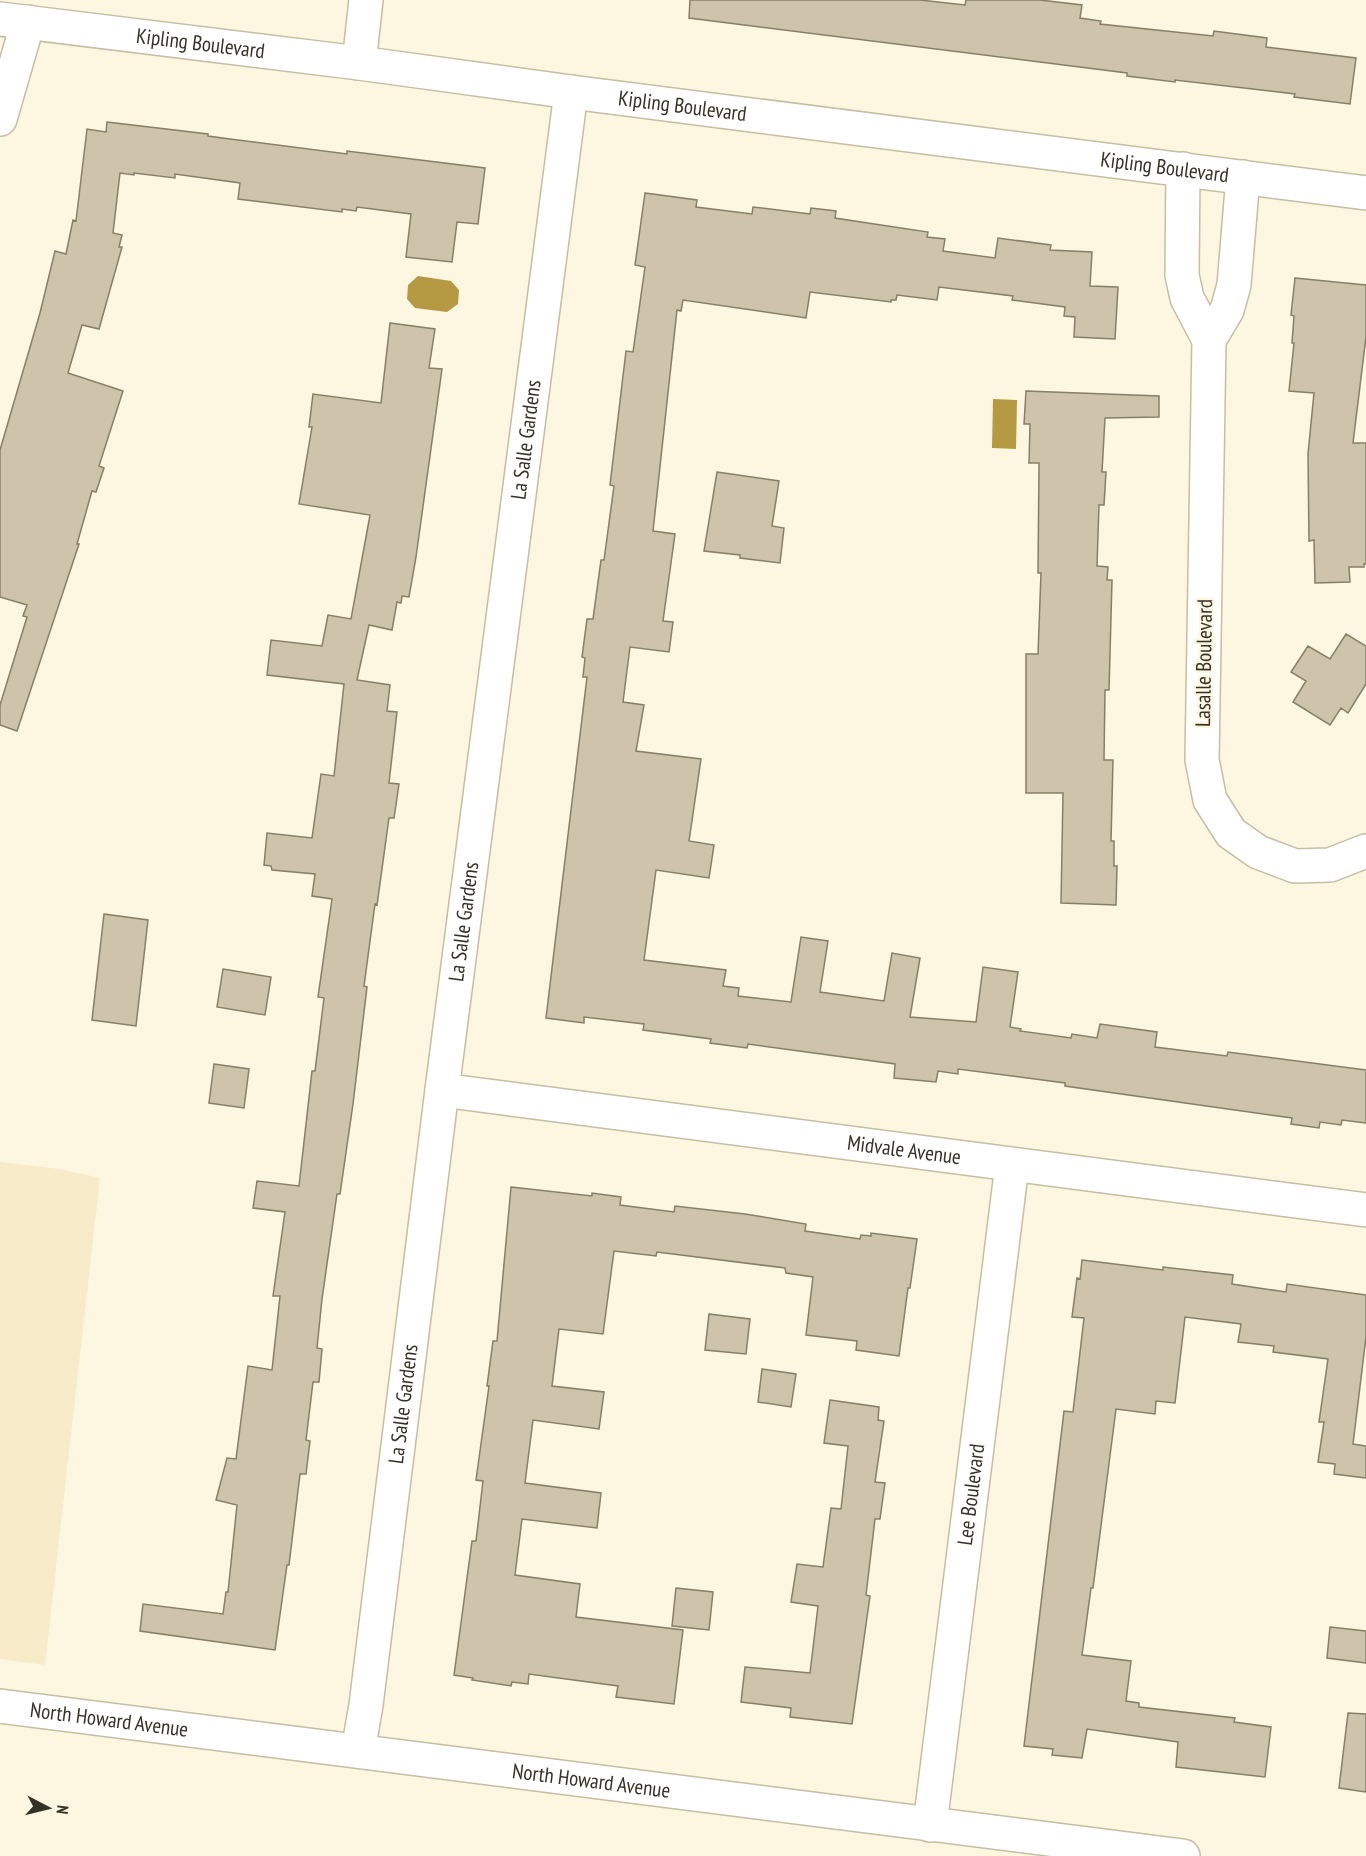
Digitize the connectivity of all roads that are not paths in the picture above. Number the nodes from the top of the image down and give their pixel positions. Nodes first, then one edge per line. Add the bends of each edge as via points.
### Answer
1 (366, 0) edge
2 (14, 20) edge
3 (359, 63) junction
4 (571, 92) junction
5 (0, 119) edge
6 (1182, 169) junction
7 (1243, 177) junction
8 (1366, 193) edge
9 (1209, 340) junction
10 (1366, 851) edge
11 (442, 1090) junction
12 (1012, 1165) junction
13 (1366, 1210) edge
14 (0, 1706) edge
15 (358, 1751) junction
16 (930, 1825) junction
17 (1183, 1856) edge

1 - 3 street
2 - 3 street, Kipling Boulevard
2 - 5 street
3 - 4 street, Kipling Boulevard
4 - 6 street, Kipling Boulevard
4 - 11 street, La Salle Gardens
6 - 7 street, Kipling Boulevard
6 - 9 street, Lasalle Boulevard via 1182,275 1187,298
7 - 8 street, Kipling Boulevard
7 - 9 street via 1234,285 1227,310
9 - 10 street, Lasalle Boulevard via 1202,760 1210,800 1231,833 1258,852 1295,866 1330,865
11 - 12 street, Midvale Avenue
11 - 15 street, La Salle Gardens
12 - 13 street, Midvale Avenue
12 - 16 street, Lee Boulevard
14 - 15 street, North Howard Avenue
15 - 16 street, North Howard Avenue
16 - 17 street, North Howard Avenue

